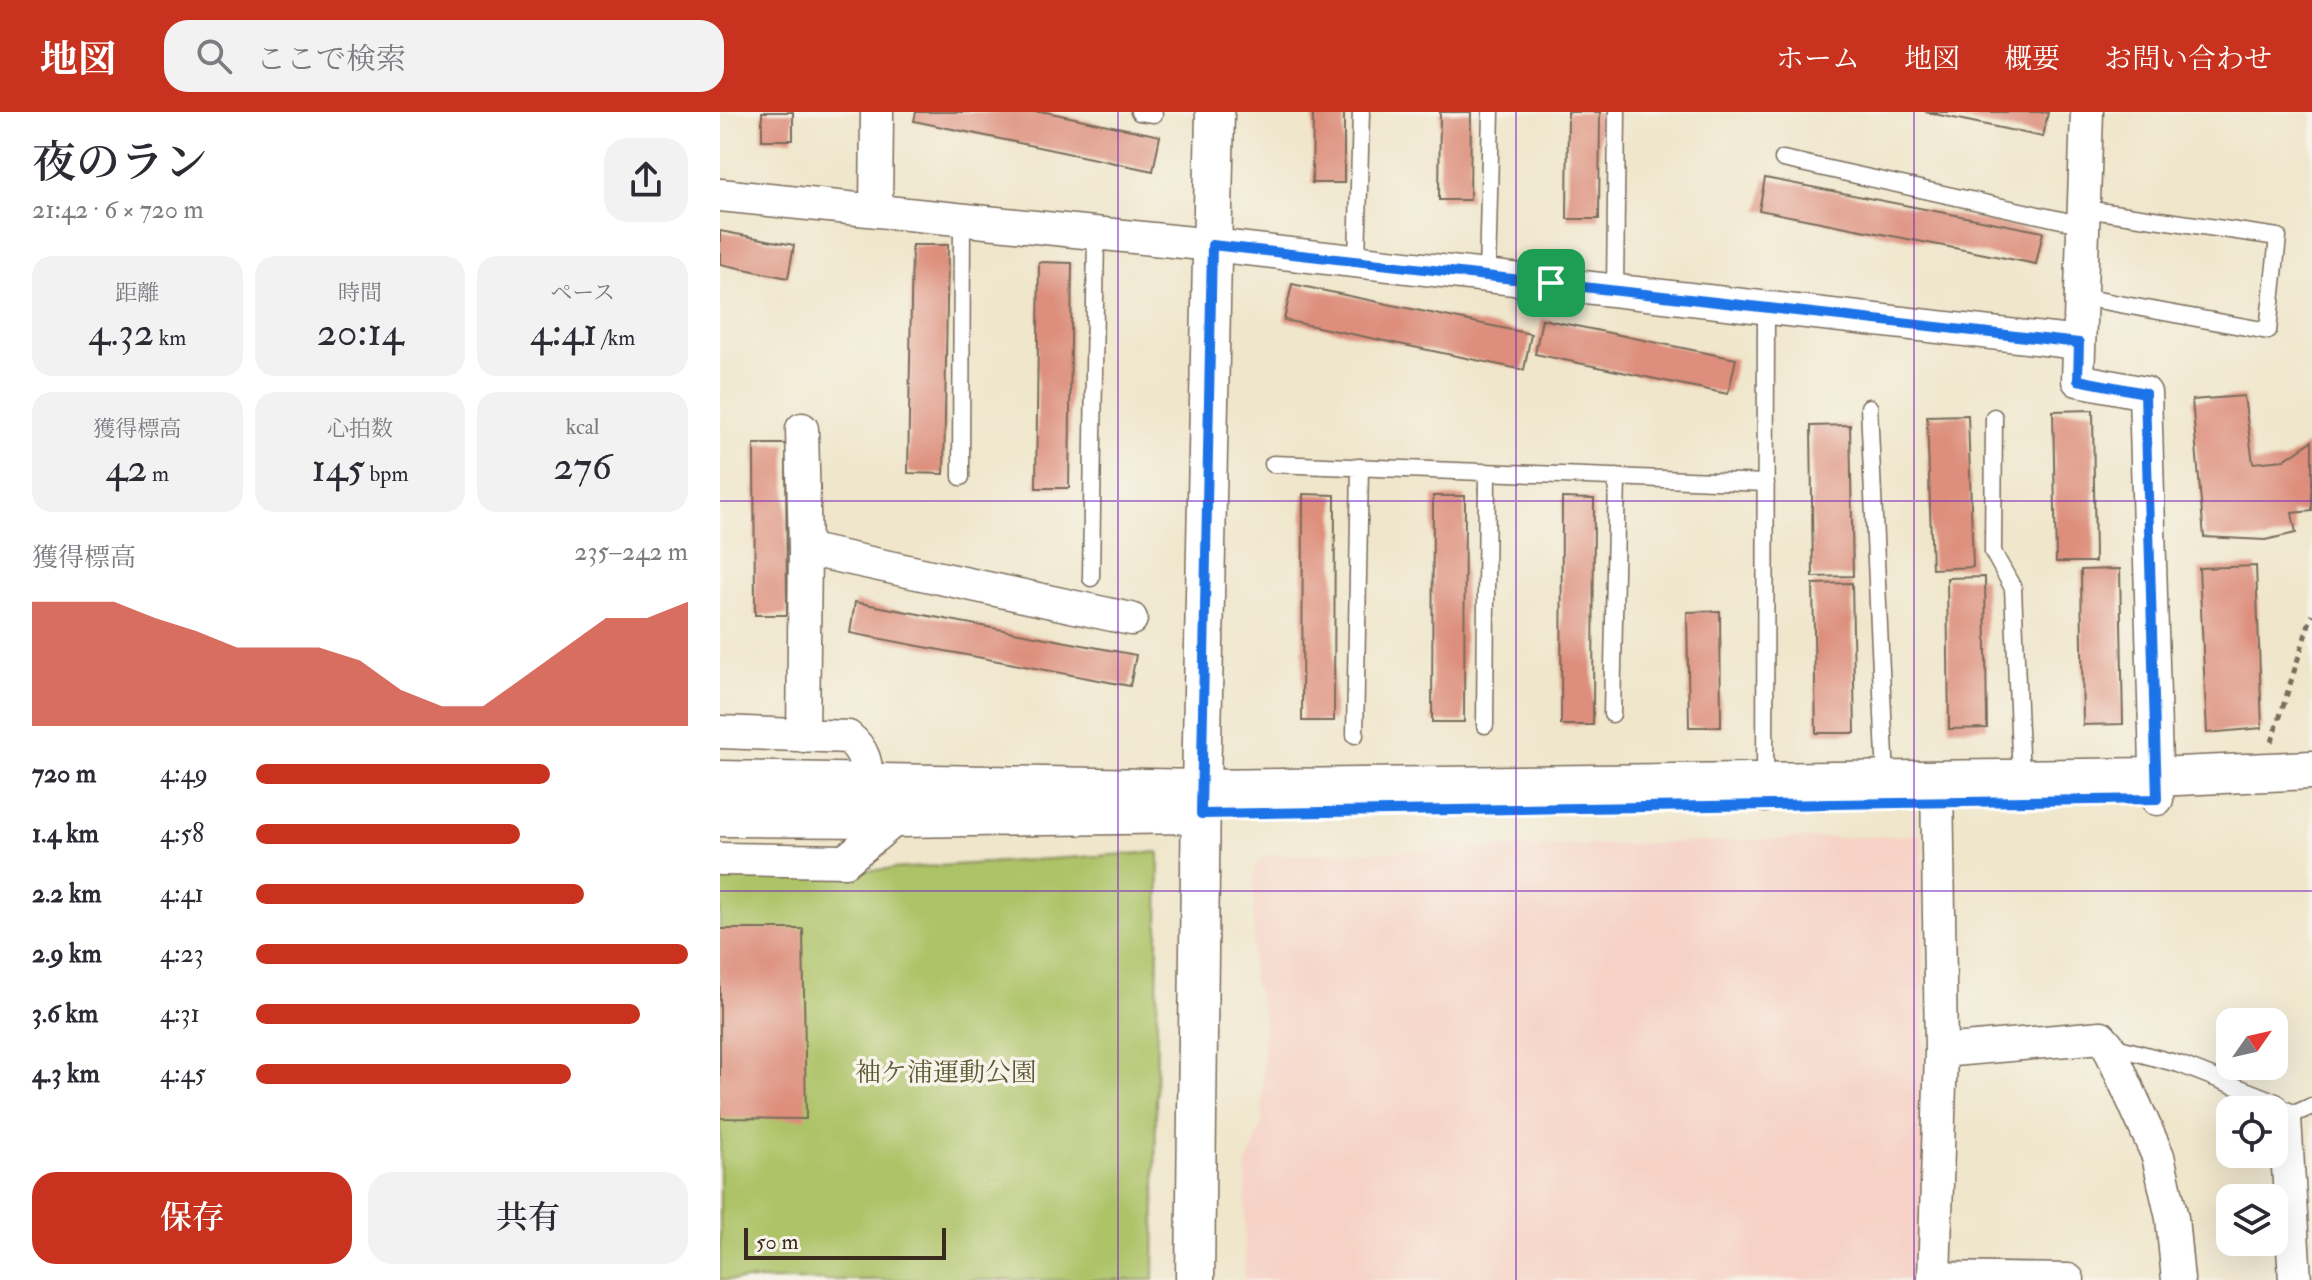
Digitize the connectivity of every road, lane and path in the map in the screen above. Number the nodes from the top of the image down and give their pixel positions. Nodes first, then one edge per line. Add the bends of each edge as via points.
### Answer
1 (877, 112) edge
2 (1215, 112) edge
3 (1361, 112) edge
4 (1491, 112) edge
5 (1617, 112) edge
6 (2087, 112) edge
7 (1783, 159) dead end
8 (720, 195) edge
9 (876, 211) junction
10 (2085, 217) junction
11 (962, 220) junction
12 (1096, 233) junction
13 (1212, 245) junction
14 (1357, 261) junction
15 (1487, 276) junction
16 (1615, 291) junction
17 (2081, 297) junction
18 (1766, 308) junction
19 (2079, 343) junction
20 (1869, 407) dead end
21 (1994, 417) dead end
22 (802, 429) dead end
23 (1273, 464) dead end
24 (1360, 467) junction
25 (1487, 472) junction
26 (961, 477) dead end
27 (1617, 477) junction
28 (1766, 483) junction
29 (805, 549) junction
30 (1091, 578) dead end
31 (2312, 614) edge
32 (1131, 619) dead end
33 (1612, 714) dead end
34 (1485, 725) dead end
35 (720, 732) edge
36 (1355, 735) dead end
37 (803, 736) junction
38 (2271, 743) dead end
39 (2312, 770) edge
40 (2021, 778) junction
41 (720, 780) edge
42 (1886, 780) junction
43 (868, 782) junction
44 (2156, 788) junction
45 (1937, 790) junction
46 (1766, 793) junction
47 (2312, 793) edge
48 (1201, 801) junction
49 (720, 817) edge
50 (897, 818) junction
51 (720, 859) edge
52 (2108, 1045) junction
53 (1941, 1051) junction
54 (2298, 1112) edge
55 (1934, 1279) edge
56 (1195, 1280) edge
57 (2068, 1280) edge
58 (2178, 1280) edge
59 (2295, 1280) edge

1 - 9 street
2 - 13 street
3 - 14 lane
4 - 15 lane
5 - 16 lane
6 - 10 street
7 - 10 lane
8 - 9 street
9 - 11 street
10 - 17 street
10 - 17 lane via 2278,237 2268,331
11 - 12 street
11 - 26 lane
12 - 13 street
12 - 30 lane
13 - 14 street
13 - 48 street
14 - 15 street
15 - 16 street
16 - 18 street
17 - 19 street
18 - 19 street
18 - 28 lane
19 - 44 street via 2078,380 2145,393
20 - 42 lane
21 - 40 lane via 1993,552 2013,588
22 - 29 street
23 - 24 lane
24 - 25 lane
24 - 36 lane
25 - 27 lane
25 - 34 lane
27 - 28 lane
27 - 33 lane
28 - 46 lane
29 - 32 street
29 - 37 street
31 - 38 path
35 - 37 street
37 - 43 street via 848,737 865,759
39 - 44 street
40 - 44 street
40 - 45 street
41 - 43 street
42 - 45 street
42 - 46 street
43 - 48 street
44 - 45 street
44 - 47 street
45 - 46 street
45 - 53 street
46 - 48 street
48 - 50 street
48 - 56 street
49 - 50 street
50 - 51 street via 845,861
52 - 53 street via 2101,1037
52 - 54 lane via 2179,1064
52 - 58 street via 2158,1156
53 - 55 street
54 - 59 street
55 - 57 street

